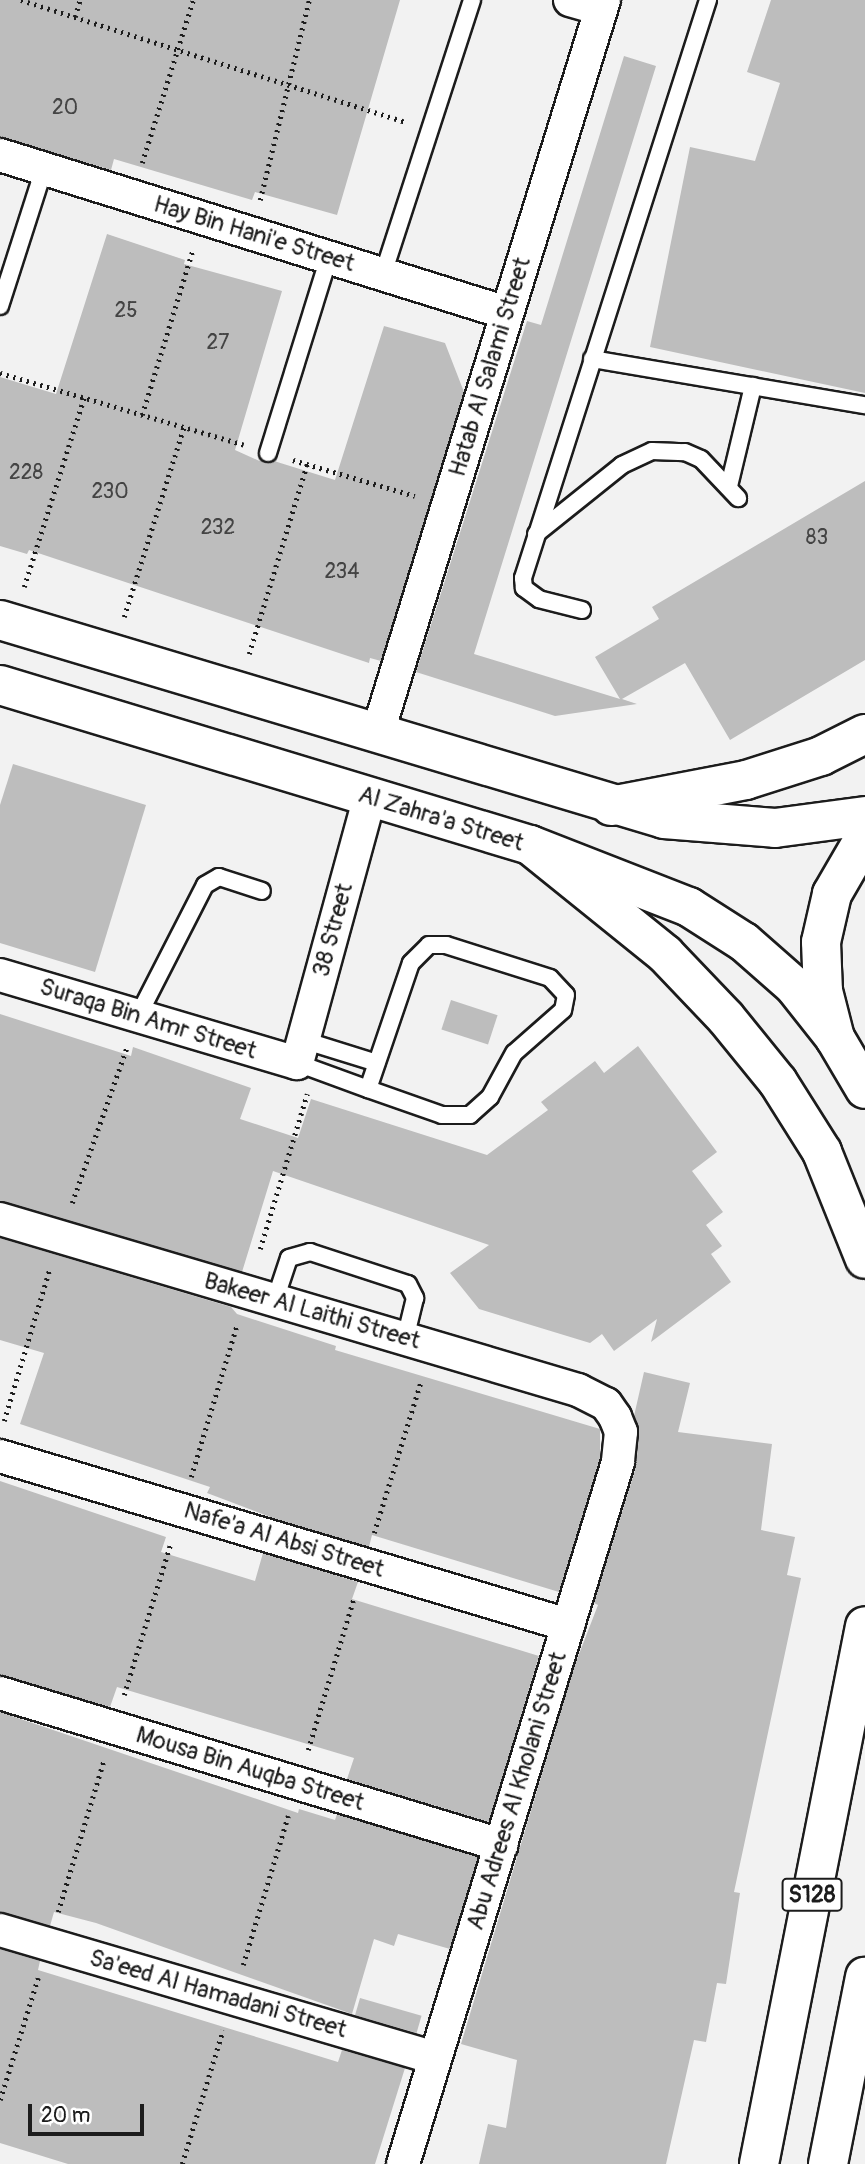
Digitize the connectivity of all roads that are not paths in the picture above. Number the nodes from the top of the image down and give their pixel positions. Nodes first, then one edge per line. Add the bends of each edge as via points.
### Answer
1 (472, 0) edge
2 (570, 0) edge
3 (708, 0) edge
4 (603, 4) edge
5 (0, 155) edge
6 (44, 169) junction
7 (328, 257) junction
8 (383, 274) junction
9 (0, 306) edge
10 (507, 313) junction
11 (592, 359) junction
12 (753, 386) junction
13 (865, 405) edge
14 (268, 453) road end
15 (536, 534) junction
16 (582, 610) dead end
17 (6, 622) edge
18 (0, 685) edge
19 (865, 734) edge
20 (377, 735) junction
21 (370, 797) junction
22 (611, 806) junction
23 (865, 816) edge
24 (865, 837) edge
25 (530, 845) junction
26 (262, 891) dead end
27 (0, 975) edge
28 (138, 1016) junction
29 (835, 1038) junction
30 (300, 1052) junction
31 (377, 1063) junction
32 (368, 1089) junction
33 (865, 1089) edge
34 (0, 1219) edge
35 (865, 1259) edge
36 (261, 1296) junction
37 (405, 1339) junction
38 (615, 1417) joint
39 (0, 1456) edge
40 (568, 1625) junction
41 (865, 1626) edge
42 (0, 1692) edge
43 (501, 1845) junction
44 (0, 1930) edge
45 (865, 1977) edge
46 (435, 2058) junction
47 (403, 2164) edge
48 (759, 2164) edge
49 (828, 2164) edge

1 - 8 lane
2 - 4 street
3 - 11 lane
4 - 10 street, Hatab Al Salami Street
5 - 6 street, Hay Bin Hani'e Street
6 - 7 street, Hay Bin Hani'e Street
6 - 9 lane
7 - 8 street, Hay Bin Hani'e Street
7 - 14 lane
8 - 10 street, Hay Bin Hani'e Street
10 - 20 street, Hatab Al Salami Street
11 - 12 lane
11 - 15 lane
12 - 13 lane
12 - 15 lane via 733,492 701,459 677,451 652,451 622,465
15 - 16 lane via 524,587 539,599
17 - 20 main road
18 - 21 main road, Al Zahra'a Street
19 - 22 main road via 821,756 746,780
20 - 22 main road
21 - 25 main road, Al Zahra'a Street
21 - 30 street, 38 Street
22 - 23 main road via 720,827 775,828
24 - 29 main road via 832,894 821,942 823,991
25 - 29 main road, Al Zahra'a Street via 689,907 744,942 784,978
25 - 35 main road via 665,954 778,1082 821,1152
26 - 28 lane via 219,877 205,885
27 - 28 street, Suraqa Bin Amr Street
28 - 30 street, Suraqa Bin Amr Street
29 - 33 main road
30 - 31 lane
30 - 32 lane
31 - 32 lane
31 - 32 lane via 415,955 429,945 446,945 550,978 566,995 563,1010 514,1053 490,1097 470,1115 442,1115
34 - 36 street, Bakeer Al Laithi Street
36 - 37 street, Bakeer Al Laithi Street
36 - 37 lane via 289,1258 310,1252 408,1284 415,1298
37 - 38 street, Bakeer Al Laithi Street via 586,1392 606,1404
38 - 40 street, Abu Adrees Al Kholani Street via 621,1447
39 - 40 street, Nafe'a Al Absi Street
40 - 43 street, Abu Adrees Al Kholani Street
41 - 48 main road, S128
42 - 43 street, Mousa Bin Auqba Street
43 - 46 street, Abu Adrees Al Kholani Street
44 - 46 street, Sa'eed Al Hamadani Street
45 - 49 main road
46 - 47 street, Abu Adrees Al Kholani Street

